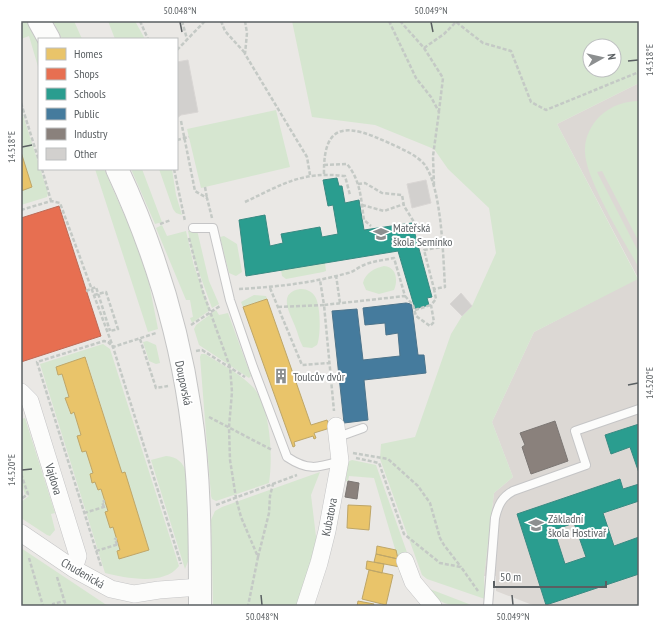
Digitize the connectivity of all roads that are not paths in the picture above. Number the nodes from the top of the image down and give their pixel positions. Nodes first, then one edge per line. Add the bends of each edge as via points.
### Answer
1 (39, 21) edge
2 (48, 38) edge
3 (118, 170) edge
4 (189, 230) road end
5 (21, 392) edge
6 (639, 409) edge
7 (363, 428) dead end
8 (337, 432) joint
9 (346, 459) junction
10 (21, 533) edge
11 (405, 561) dead end
12 (74, 569) junction
13 (194, 594) edge
14 (305, 606) edge
15 (433, 606) edge
16 (488, 606) edge

1 - 2 street
3 - 13 street, Doupovská via 154,258 190,408 197,473
4 - 9 lane via 213,228 230,300 287,457 300,466 317,468
5 - 12 street, Vajdova via 30,401 78,556
6 - 16 lane via 575,431 586,465 517,489 503,498 495,518
7 - 8 lane
8 - 9 street, Kubatova
9 - 14 street, Kubatova
10 - 12 street, Chudenická
11 - 15 street via 413,582
12 - 13 street, Chudenická via 111,589 134,594

